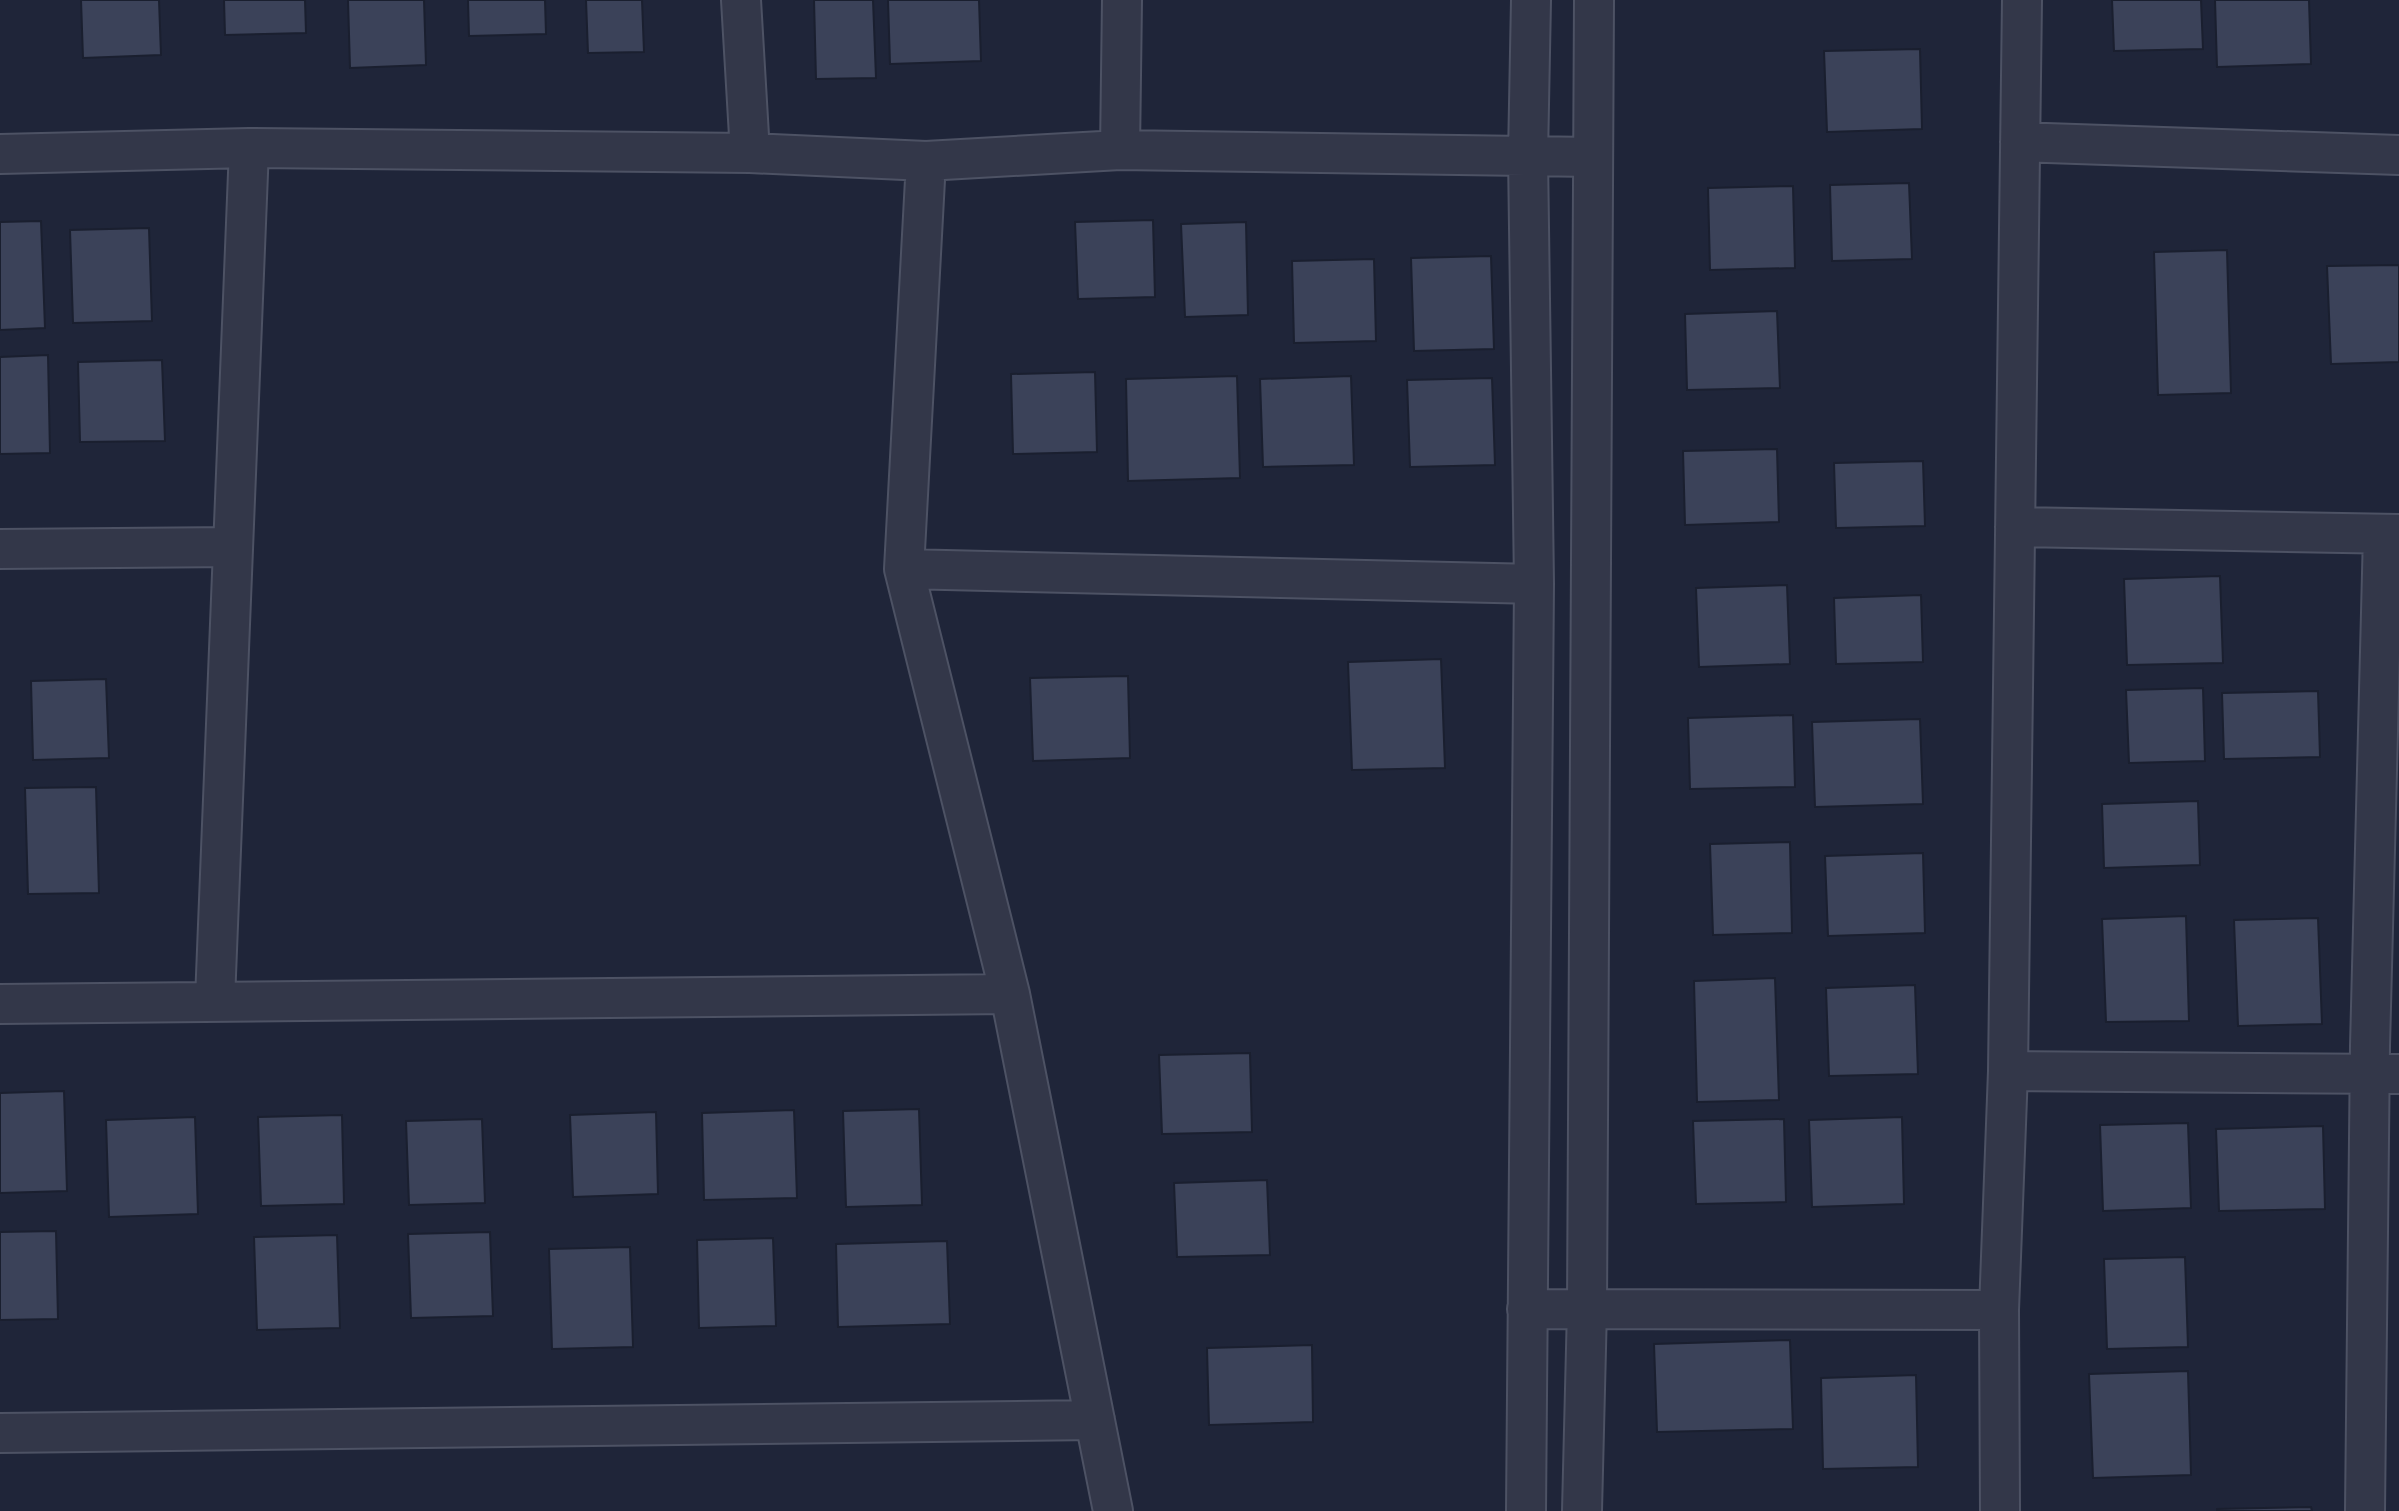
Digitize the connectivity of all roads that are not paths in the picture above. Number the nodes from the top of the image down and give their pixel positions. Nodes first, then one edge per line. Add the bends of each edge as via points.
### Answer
1 (741, 0) edge
2 (1122, 0) edge
3 (1531, 0) edge
4 (1594, 0) edge
5 (2022, 0) edge
6 (2020, 142) junction
7 (249, 148) junction
8 (1120, 149) junction
9 (0, 153) edge
10 (750, 153) junction
11 (2399, 155) edge
12 (1528, 156) junction
13 (1593, 157) junction
14 (926, 162) junction
15 (2015, 527) junction
16 (2391, 534) edge
17 (233, 547) junction
18 (0, 549) edge
19 (904, 569) junction
20 (1534, 584) junction
21 (1010, 995) junction
22 (215, 1000) junction
23 (0, 1004) edge
24 (2008, 1071) junction
25 (2384, 1073) edge
26 (1587, 1308) junction
27 (1527, 1309) junction
28 (1999, 1310) junction
29 (1095, 1420) junction
30 (0, 1433) edge
31 (1113, 1511) edge
32 (1526, 1511) edge
33 (1582, 1511) edge
34 (2000, 1511) edge
35 (2365, 1511) edge

1 - 10 street
2 - 8 street
3 - 12 street
4 - 13 street
5 - 6 street
6 - 11 street
6 - 15 street
7 - 9 street
7 - 10 street
7 - 17 street
8 - 12 street
8 - 14 street
10 - 14 street
12 - 13 street
12 - 20 street
13 - 26 street
14 - 19 street
15 - 16 street
15 - 24 street
16 - 25 street
17 - 18 street
17 - 22 street
19 - 20 street
19 - 21 street
20 - 27 street
21 - 22 street
21 - 29 street
22 - 23 street
24 - 25 street
24 - 28 street
25 - 35 street
26 - 27 street
26 - 28 street
26 - 33 street
27 - 32 street
28 - 34 street
29 - 30 street
29 - 31 street

